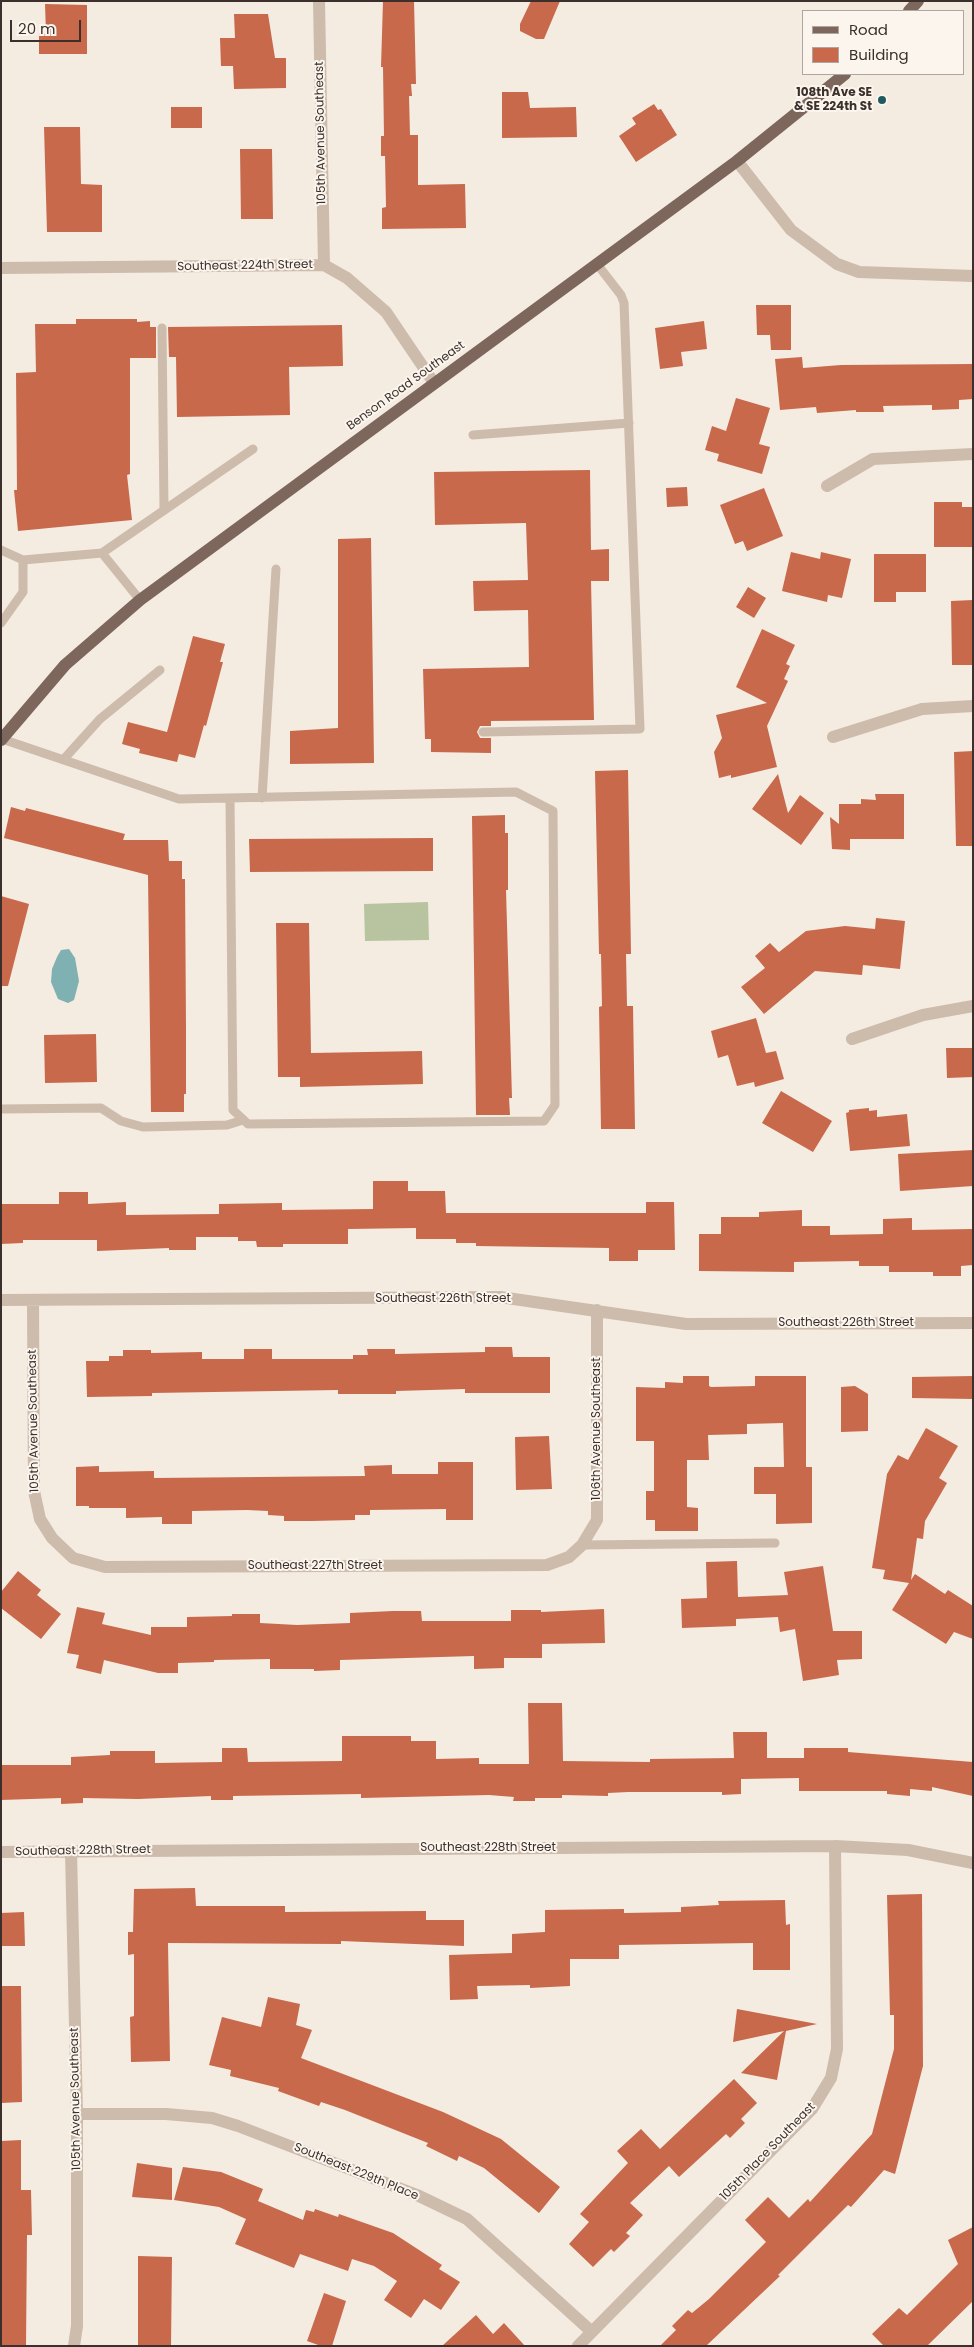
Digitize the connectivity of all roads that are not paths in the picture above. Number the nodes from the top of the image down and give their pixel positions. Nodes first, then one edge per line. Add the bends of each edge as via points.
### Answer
1 (319, 1) edge
2 (844, 75) edge
3 (737, 161) junction
4 (596, 264) junction
5 (324, 265) junction
6 (1, 268) edge
7 (973, 276) edge
8 (162, 328) dead end
9 (434, 383) junction
10 (628, 423) junction
11 (473, 434) dead end
12 (252, 449) dead end
13 (973, 454) edge
14 (827, 486) dead end
15 (164, 510) junction
16 (1, 550) edge
17 (102, 553) junction
18 (23, 560) junction
19 (276, 569) dead end
20 (140, 600) junction
21 (1, 623) edge
22 (160, 670) dead end
23 (973, 706) edge
24 (484, 732) dead end
25 (834, 738) dead end
26 (2, 740) edge
27 (63, 760) junction
28 (230, 798) junction
29 (262, 798) junction
30 (973, 1006) edge
31 (852, 1039) dead end
32 (1, 1109) edge
33 (243, 1120) junction
34 (1, 1300) edge
35 (33, 1301) junction
36 (597, 1310) junction
37 (973, 1323) edge
38 (52, 1538) joint
39 (775, 1543) dead end
40 (582, 1545) junction
41 (835, 1846) junction
42 (70, 1851) junction
43 (1, 1852) edge
44 (973, 1862) edge
45 (77, 2114) junction
46 (592, 2332) junction
47 (74, 2346) edge
48 (578, 2346) edge

1 - 5 street, 105th Avenue Southeast
2 - 3 main road, Benson Road Southeast
3 - 4 main road, Benson Road Southeast
3 - 7 street via 791,230 837,264 859,272
4 - 9 main road, Benson Road Southeast
4 - 10 lane via 621,294 624,303
5 - 6 street, Southeast 224th Street
5 - 9 street, Southeast 224th Street via 360,288 386,312
8 - 15 lane
9 - 20 main road, Benson Road Southeast
10 - 11 lane
10 - 24 lane via 640,729
12 - 15 lane
13 - 14 street via 873,459
15 - 17 lane
16 - 18 lane
17 - 18 lane
17 - 20 lane
18 - 21 lane via 22,592
19 - 29 lane
20 - 26 main road, Benson Road Southeast via 65,665
22 - 27 lane via 100,720
23 - 25 street via 922,709
26 - 27 lane
27 - 28 lane via 179,799
28 - 29 lane
28 - 33 lane via 233,1110
29 - 33 lane via 516,792 553,811 555,1105 544,1121 248,1124
30 - 31 street via 923,1015
32 - 33 lane via 101,1108 121,1122 143,1127 227,1125
34 - 35 street, Southeast 226th Street
35 - 36 street, Southeast 226th Street via 500,1297
35 - 38 street, 105th Avenue Southeast via 34,1491 40,1519
36 - 37 street, Southeast 226th Street via 686,1324
36 - 40 street, 106th Avenue Southeast via 597,1520
38 - 40 street, Southeast 227th Street via 73,1558 105,1567 546,1565 570,1557
39 - 40 lane
41 - 42 street, Southeast 228th Street
41 - 44 street, Southeast 228th Street via 908,1850
41 - 46 street, 105th Place Southeast via 837,2049 831,2078 812,2109
42 - 43 street, Southeast 228th Street
42 - 45 street, 105th Avenue Southeast
45 - 46 street, Southeast 229th Place via 166,2114 212,2118 416,2195 467,2219
45 - 47 street, 105th Avenue Southeast via 77,2326
46 - 48 street, 105th Place Southeast

